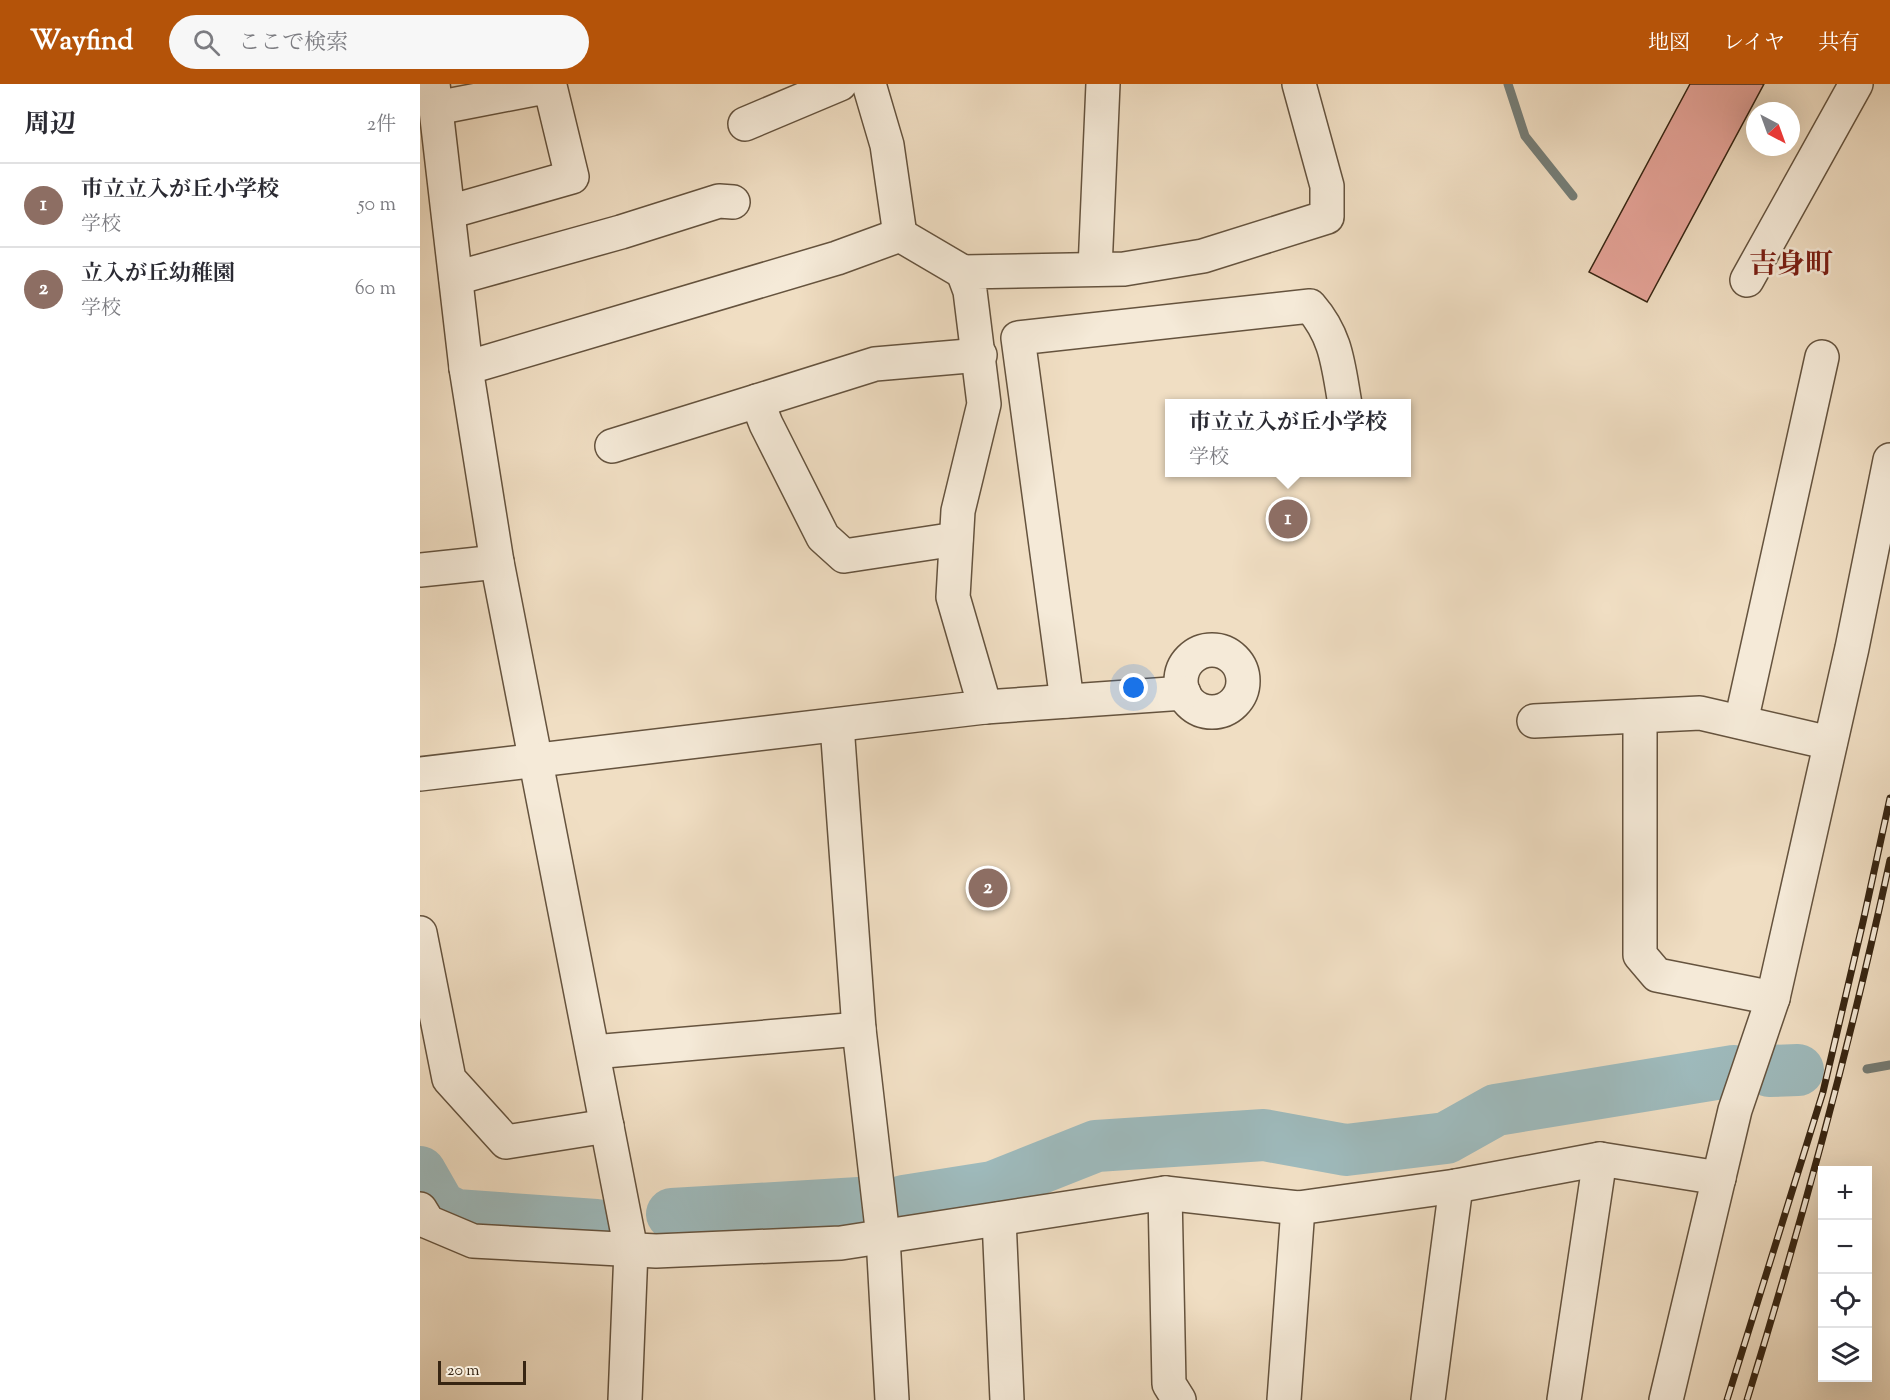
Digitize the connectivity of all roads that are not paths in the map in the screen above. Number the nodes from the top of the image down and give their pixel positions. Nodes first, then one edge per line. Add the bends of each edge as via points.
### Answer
1 (840, 84) edge
2 (869, 84) edge
3 (1103, 84) edge
4 (1299, 84) edge
5 (1856, 84) edge
6 (435, 96) edge
7 (745, 124) dead end
8 (733, 202) dead end
9 (438, 204) edge
10 (900, 236) junction
11 (1095, 269) junction
12 (963, 272) junction
13 (456, 278) junction
14 (1747, 280) dead end
15 (980, 356) junction
16 (1822, 357) dead end
17 (466, 368) junction
18 (1343, 399) edge
19 (757, 401) junction
20 (612, 446) dead end
21 (1890, 460) edge
22 (956, 539) junction
23 (497, 562) junction
24 (420, 570) edge
25 (1184, 693) dead end
26 (1067, 701) junction
27 (985, 707) junction
28 (1640, 716) junction
29 (1534, 721) dead end
30 (1741, 722) junction
31 (837, 725) junction
32 (1830, 743) junction
33 (535, 760) junction
34 (420, 774) edge
35 (420, 933) edge
36 (1773, 998) junction
37 (859, 1029) junction
38 (592, 1052) junction
39 (607, 1126) junction
40 (1600, 1159) junction
41 (1719, 1178) junction
42 (1456, 1186) junction
43 (1165, 1193) junction
44 (1298, 1208) junction
45 (420, 1209) edge
46 (999, 1219) junction
47 (883, 1237) junction
48 (632, 1250) junction
49 (625, 1400) edge
50 (892, 1400) edge
51 (1007, 1400) edge
52 (1179, 1400) edge
53 (1284, 1400) edge
54 (1428, 1400) edge
55 (1564, 1400) edge
56 (1666, 1400) edge

1 - 7 street
2 - 10 street via 887,146
3 - 11 street
4 - 11 street via 1327,186 1327,217 1203,256 1124,269
5 - 14 street
6 - 9 street
6 - 9 street via 550,86 572,177
8 - 13 street via 719,201
9 - 13 street
10 - 12 street
10 - 17 street
11 - 12 street
12 - 15 street via 970,291
13 - 17 street
15 - 19 street via 875,364
15 - 22 street via 984,404 958,511
16 - 30 street
17 - 23 street
18 - 26 street via 1331,336 1310,306 1018,338
19 - 20 street
19 - 22 street via 823,537 844,556
21 - 32 street
22 - 27 street via 953,597
23 - 24 street
23 - 33 street
25 - 26 street
26 - 27 street
27 - 31 street
28 - 29 street
28 - 30 street via 1700,713
28 - 36 street via 1640,955 1657,975
30 - 32 street
31 - 33 street
31 - 37 street
32 - 36 street
33 - 34 street
33 - 38 street
35 - 39 street via 450,1079 506,1142
36 - 41 street via 1735,1110
37 - 38 street
37 - 47 street
38 - 39 street
39 - 48 street
40 - 41 street
40 - 42 street
40 - 55 street
41 - 56 street
42 - 44 street
42 - 54 street
43 - 44 street
43 - 46 street
43 - 52 street via 1168,1384
44 - 53 street
45 - 48 street via 428,1222 474,1241
46 - 47 street
46 - 51 street
47 - 48 street via 829,1243
47 - 50 street
48 - 49 street

